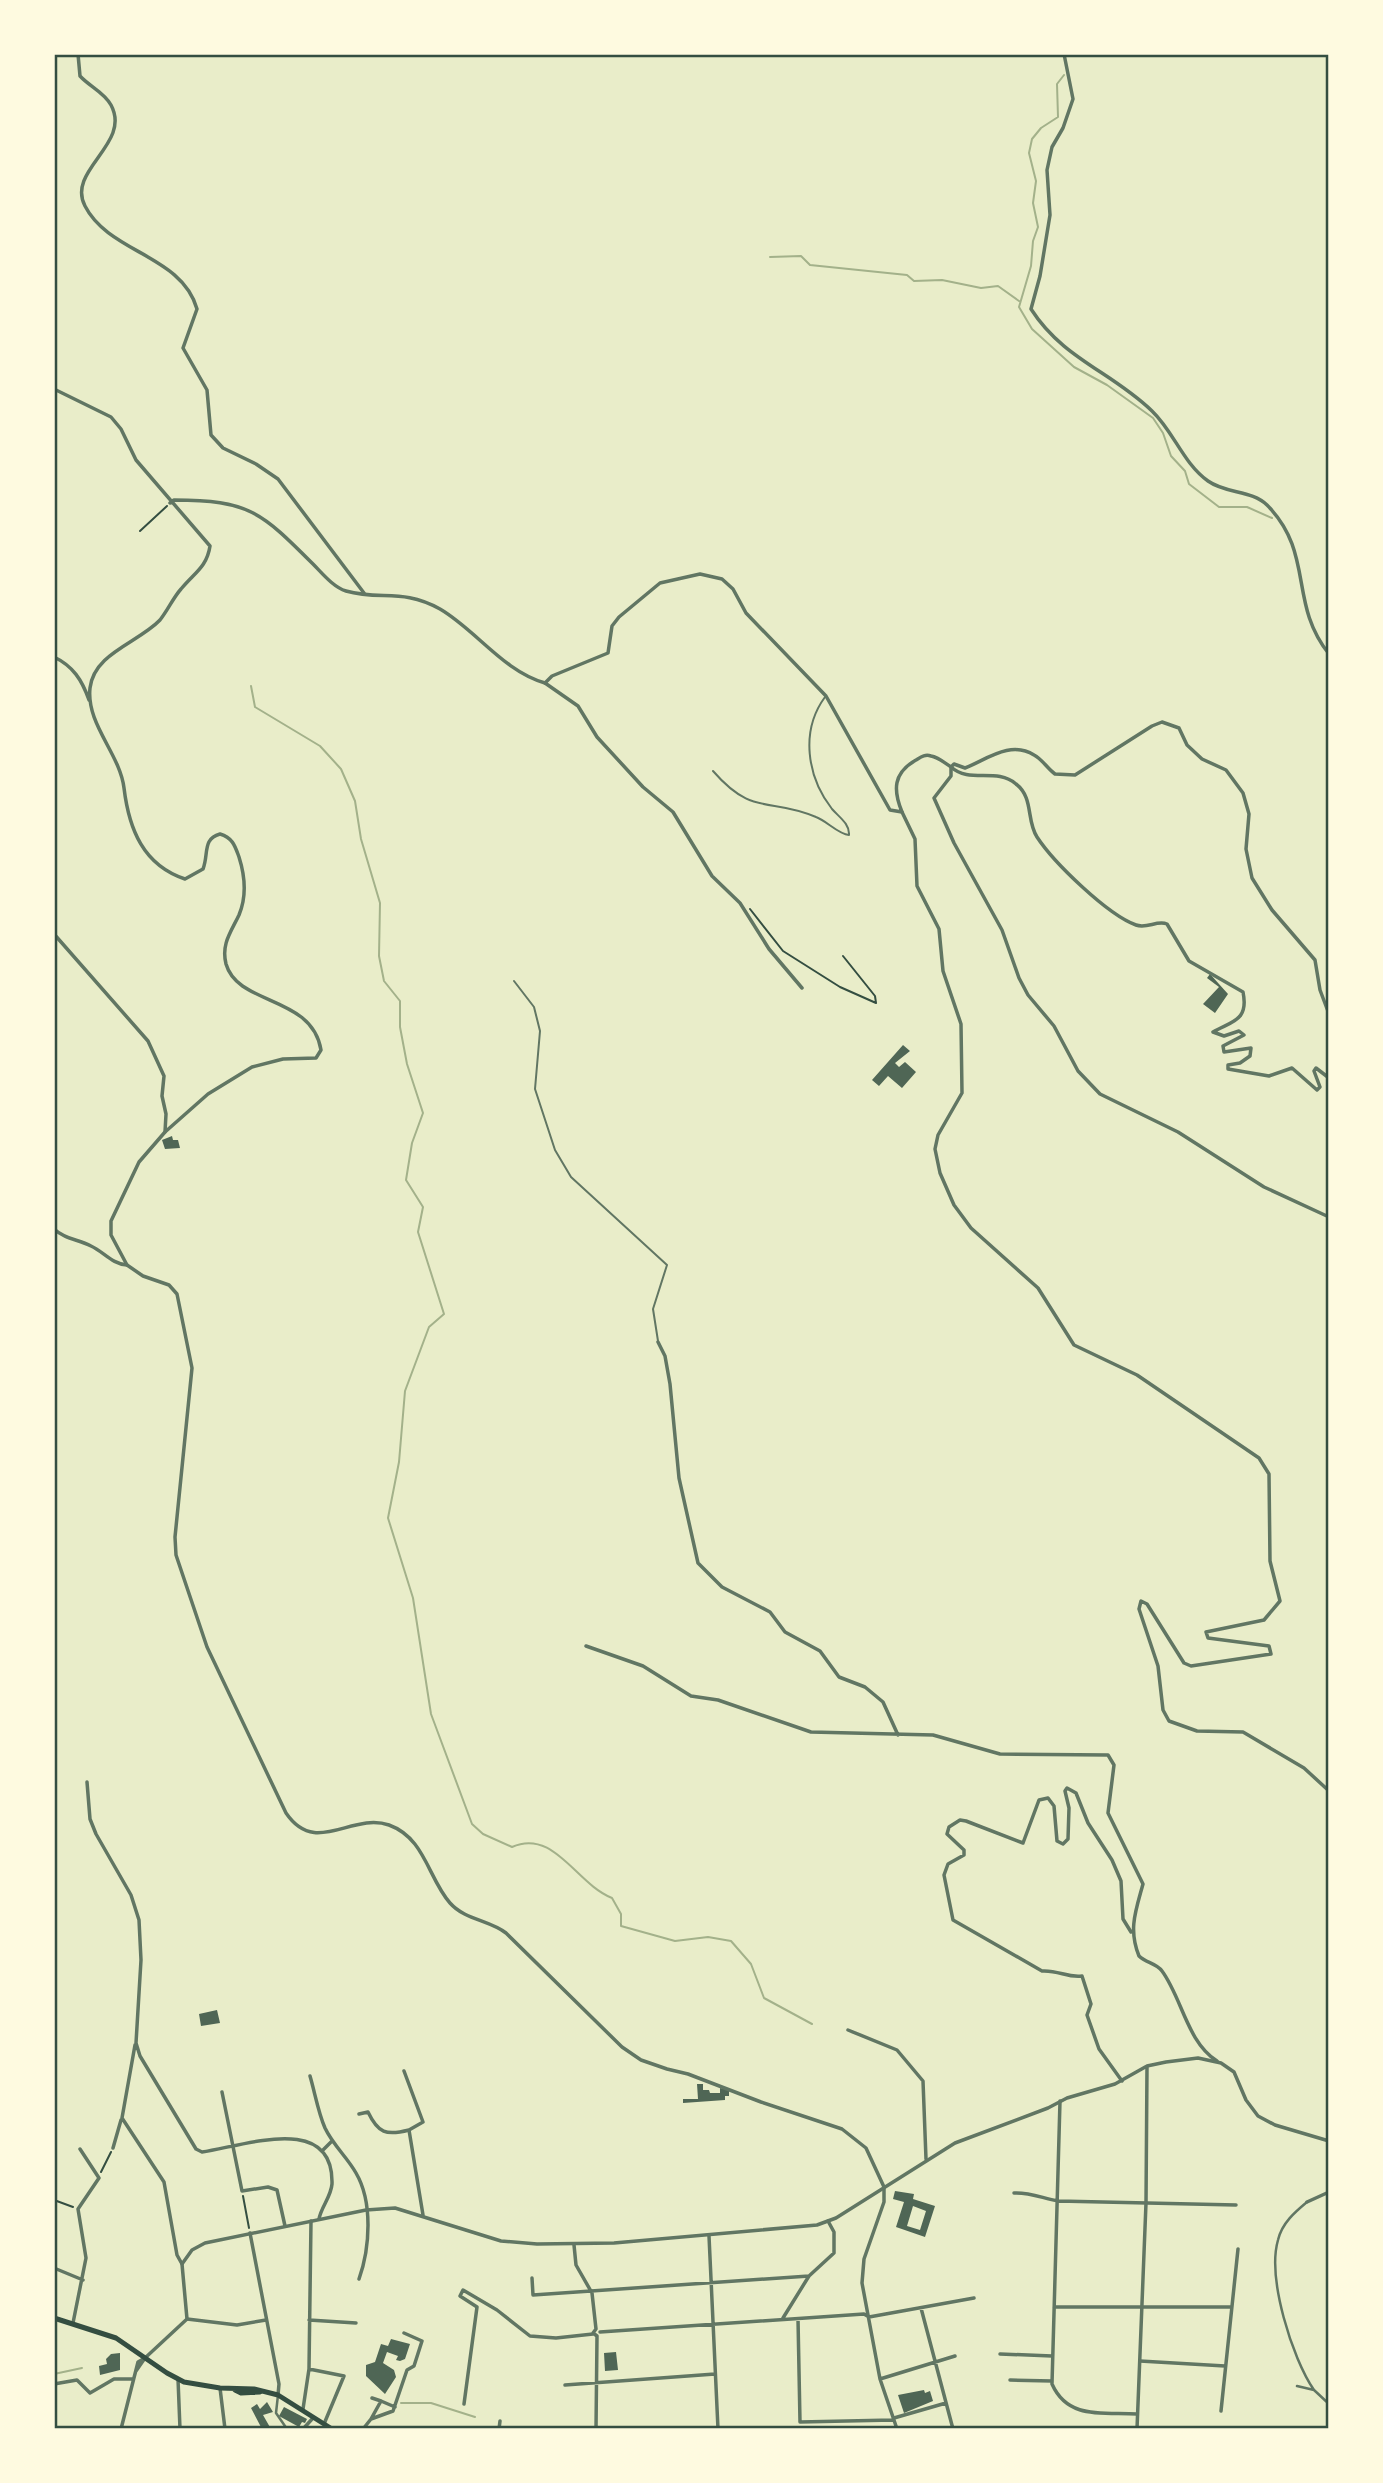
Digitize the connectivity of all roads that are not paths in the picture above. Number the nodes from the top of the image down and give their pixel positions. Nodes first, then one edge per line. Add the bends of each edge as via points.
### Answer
1 (78, 54) edge
2 (1063, 54) edge
3 (54, 389) edge
4 (170, 503) junction
5 (364, 593) junction
6 (1329, 654) edge
7 (54, 657) edge
8 (545, 683) junction
9 (826, 696) junction
10 (92, 706) junction
11 (951, 767) junction
12 (713, 771) dead end
13 (902, 812) junction
14 (54, 934) edge
15 (514, 981) dead end
16 (802, 988) dead end
17 (1329, 1014) edge
18 (1329, 1078) edge
19 (165, 1132) junction
20 (1329, 1217) edge
21 (54, 1229) edge
22 (127, 1265) junction
23 (658, 1342) joint
24 (586, 1646) dead end
25 (898, 1735) junction
26 (87, 1782) dead end
27 (1329, 1791) edge
28 (1132, 1933) junction
29 (848, 2030) dead end
30 (136, 2043) junction
31 (1217, 2061) junction
32 (1147, 2066) junction
33 (404, 2071) dead end
34 (310, 2076) dead end
35 (1122, 2081) junction
36 (222, 2092) dead end
37 (1060, 2101) junction
38 (359, 2115) dead end
39 (122, 2119) junction
40 (409, 2130) junction
41 (332, 2141) junction
42 (1329, 2141) edge
43 (233, 2147) junction
44 (113, 2148) road end
45 (79, 2149) dead end
46 (322, 2151) junction
47 (926, 2159) junction
48 (884, 2187) junction
49 (1329, 2192) edge
50 (1014, 2193) dead end
51 (1058, 2201) junction
52 (1307, 2202) joint
53 (1146, 2203) junction
54 (1237, 2205) dead end
55 (366, 2210) junction
56 (423, 2215) junction
57 (319, 2219) junction
58 (311, 2221) junction
59 (828, 2221) junction
60 (285, 2226) junction
61 (250, 2233) junction
62 (709, 2236) junction
63 (574, 2245) junction
64 (1238, 2249) dead end
65 (182, 2264) junction
66 (54, 2268) edge
67 (809, 2276) junction
68 (533, 2278) dead end
69 (359, 2279) dead end
70 (83, 2280) junction
71 (712, 2284) junction
72 (592, 2293) junction
73 (974, 2298) dead end
74 (1054, 2307) junction
75 (1231, 2307) junction
76 (921, 2308) junction
77 (1143, 2308) junction
78 (869, 2316) junction
79 (783, 2318) junction
80 (798, 2318) junction
81 (55, 2319) edge
82 (187, 2319) junction
83 (266, 2320) junction
84 (309, 2320) junction
85 (713, 2322) junction
86 (356, 2323) dead end
87 (72, 2325) junction
88 (404, 2333) dead end
89 (596, 2333) junction
90 (1000, 2354) dead end
91 (955, 2356) dead end
92 (1052, 2356) junction
93 (145, 2358) junction
94 (1140, 2361) junction
95 (935, 2363) junction
96 (1225, 2366) junction
97 (309, 2369) junction
98 (715, 2374) junction
99 (132, 2379) junction
100 (178, 2379) junction
101 (880, 2379) junction
102 (1010, 2380) dead end
103 (1052, 2381) junction
104 (54, 2384) edge
105 (565, 2385) dead end
106 (596, 2385) junction
107 (1297, 2386) dead end
108 (220, 2388) junction
109 (1314, 2390) junction
110 (278, 2395) junction
111 (372, 2398) dead end
112 (381, 2401) junction
113 (946, 2403) junction
114 (464, 2404) dead end
115 (1329, 2404) edge
116 (396, 2407) junction
117 (303, 2410) junction
118 (1222, 2411) dead end
119 (1137, 2414) junction
120 (314, 2417) junction
121 (371, 2419) junction
122 (893, 2419) junction
123 (500, 2421) dead end
124 (868, 2421) junction
125 (324, 2424) junction
126 (121, 2429) edge
127 (180, 2429) edge
128 (225, 2429) edge
129 (287, 2429) edge
130 (303, 2429) edge
131 (332, 2429) edge
132 (363, 2429) edge
133 (499, 2429) edge
134 (596, 2429) edge
135 (718, 2429) edge
136 (868, 2429) edge
137 (897, 2429) edge
138 (953, 2429) edge
139 (1137, 2429) edge

1 - 5 street via 80,76 107,99 116,132 94,160 81,195 85,206 93,218 175,275 191,293 197,309 183,348 207,390 211,435 223,448 278,480
2 - 6 street via 1073,99 1047,170 1050,215 1031,309 1064,349 1156,414 1179,450 1208,482 1267,505 1297,551 1306,616
3 - 4 street via 111,416 135,460
4 - 5 street via 222,502 251,510 284,534 330,581 345,591
4 - 10 street via 209,546 208,560 161,618 101,662 90,689
5 - 8 street via 412,596 442,610 485,647
7 - 10 street via 72,668
8 - 9 street via 608,653 612,626 648,591 671,578 700,574 722,579 733,589 746,612
8 - 16 street via 578,706 597,737 673,812 712,876 740,903 779,963
9 - 12 lane via 812,722 808,748 824,796 847,825 849,835 815,816 747,801
9 - 13 street via 887,807
10 - 19 street via 118,765 133,834 151,859 166,873 185,879 203,869 212,836 220,834 233,842 245,894 224,951 227,968 235,980 300,1015 320,1043 316,1058 283,1059 252,1067 224,1082
11 - 13 street via 927,755 903,769 895,791
11 - 17 street via 965,768 998,752 1022,751 1033,754 1055,774 1075,775 1152,726 1162,722 1179,728 1187,745 1202,759 1226,770 1243,793 1250,814 1246,849 1252,878 1272,910 1315,960
11 - 18 street via 962,775 1005,777 1016,783 1030,806 1037,837 1075,882 1125,920 1142,926 1167,924 1189,961 1243,992 1244,1006 1237,1021 1213,1032 1244,1035 1223,1046 1224,1052 1251,1048 1250,1056 1228,1069 1269,1076 1292,1068 1317,1090 1316,1068
11 - 20 street via 951,776 934,799 1002,930 1024,987 1054,1026 1077,1071 1100,1094 1178,1132 1264,1188
13 - 27 street via 915,839 917,886 939,929 943,971 961,1024 962,1094 935,1149 954,1205 971,1228 1038,1288 1074,1345 1137,1375 1259,1458 1269,1474 1270,1561 1280,1601 1264,1620 1206,1632 1217,1641 1269,1646 1271,1654 1191,1666 1184,1663 1141,1601 1139,1609 1158,1666 1163,1710 1169,1721 1181,1728 1243,1732 1293,1760
14 - 19 street via 148,1041 164,1076
15 - 23 lane via 534,1007 540,1031 535,1089 555,1150 571,1177 667,1265 653,1309
19 - 22 street via 131,1178 111,1221 111,1235
21 - 22 street
22 - 48 street via 169,1285 177,1294 192,1368 174,1537 176,1555 207,1647 291,1819 314,1833 371,1823 401,1831 417,1845 436,1885 456,1910 506,1933 622,2047 641,2060 842,2129 866,2148
23 - 25 street via 665,1356 679,1478 698,1563 722,1587 770,1612 785,1632 820,1651 839,1677 865,1687 883,1702
24 - 25 street via 643,1666 691,1696 718,1700 811,1732
25 - 28 street via 933,1735 1000,1754 1108,1755 1114,1765 1108,1813 1143,1884
26 - 30 street via 96,1834 131,1895 139,1920
28 - 31 street via 1139,1956 1157,1965 1194,2034
28 - 35 street via 1123,1919 1121,1881 1112,1860 1088,1823 1076,1793 1067,1787 1068,1839 1063,1844 1057,1841 1054,1806 1048,1798 1039,1800 1023,1843 966,1821 953,1823 947,1834 964,1850 964,1855 948,1864 944,1875 953,1920 1042,1971 1082,1976 1091,2004 1087,2015 1099,2049
29 - 47 street via 897,2050 923,2081
30 - 39 street
30 - 43 street via 192,2147 202,2152
31 - 32 street via 1198,2058
31 - 42 street via 1234,2073 1258,2116
32 - 35 street
32 - 53 street
33 - 40 street via 423,2122
34 - 41 street
35 - 37 street
36 - 43 street
37 - 47 street
37 - 51 street
38 - 40 street via 368,2112 382,2133
39 - 44 street
39 - 65 street via 164,2182
40 - 56 street
41 - 46 street
41 - 55 street via 358,2176
43 - 46 street via 297,2137
43 - 60 street via 242,2191 276,2190
45 - 70 street via 99,2178 78,2210 86,2258
46 - 57 street via 332,2182
47 - 48 street
48 - 59 street
48 - 78 street via 884,2202 862,2275
49 - 52 street
50 - 51 street via 1029,2192
51 - 53 street
51 - 74 street
52 - 109 street via 1286,2221 1277,2241 1278,2286 1291,2344
53 - 54 street
53 - 77 street
55 - 56 street via 396,2208
55 - 57 street
55 - 69 street via 365,2261
56 - 63 street via 501,2241
57 - 58 street
58 - 60 street
58 - 84 street
59 - 62 street
59 - 67 street via 836,2243 828,2260
60 - 61 street
61 - 65 street via 205,2243
61 - 83 street
62 - 63 street
62 - 71 street
63 - 72 street via 578,2269
64 - 75 street
65 - 82 street
66 - 70 street
67 - 71 street
67 - 79 street
68 - 72 street via 533,2295
70 - 87 street
71 - 72 street
71 - 85 street
72 - 89 street
73 - 76 street
74 - 77 street
74 - 92 street
75 - 77 street
75 - 96 street
76 - 78 street
76 - 95 street
77 - 94 street
78 - 80 street
78 - 101 street
79 - 80 street
79 - 85 street
80 - 124 street via 800,2422
81 - 87 main road
82 - 83 street via 225,2325
82 - 93 street
83 - 110 street
84 - 86 street
84 - 97 street
85 - 89 street
85 - 98 street
87 - 93 main road via 116,2339
88 - 116 street via 422,2344 414,2366 407,2370
89 - 106 street
89 - 114 street via 530,2336 463,2290 460,2295 477,2307
90 - 92 street
91 - 95 street
92 - 103 street
93 - 99 street via 138,2362
93 - 100 main road
94 - 96 street
94 - 119 street
95 - 101 street
95 - 113 street
96 - 118 street
97 - 117 street
97 - 125 street via 344,2376
98 - 106 street
98 - 135 street
99 - 104 street via 114,2379 90,2393 77,2380
99 - 126 street
100 - 108 main road
100 - 127 street
101 - 122 street
102 - 103 street
103 - 119 street via 1058,2396 1075,2410
105 - 106 street
106 - 134 street
107 - 109 street
108 - 110 main road
108 - 128 street
109 - 115 street
110 - 117 main road
110 - 129 street via 276,2413
111 - 112 street
112 - 116 street
112 - 121 street
113 - 122 street
113 - 138 street
116 - 121 street
117 - 120 main road
119 - 139 street
120 - 125 main road
120 - 130 street
121 - 132 street
122 - 124 street
122 - 137 street
123 - 133 street
124 - 136 street
125 - 131 main road

